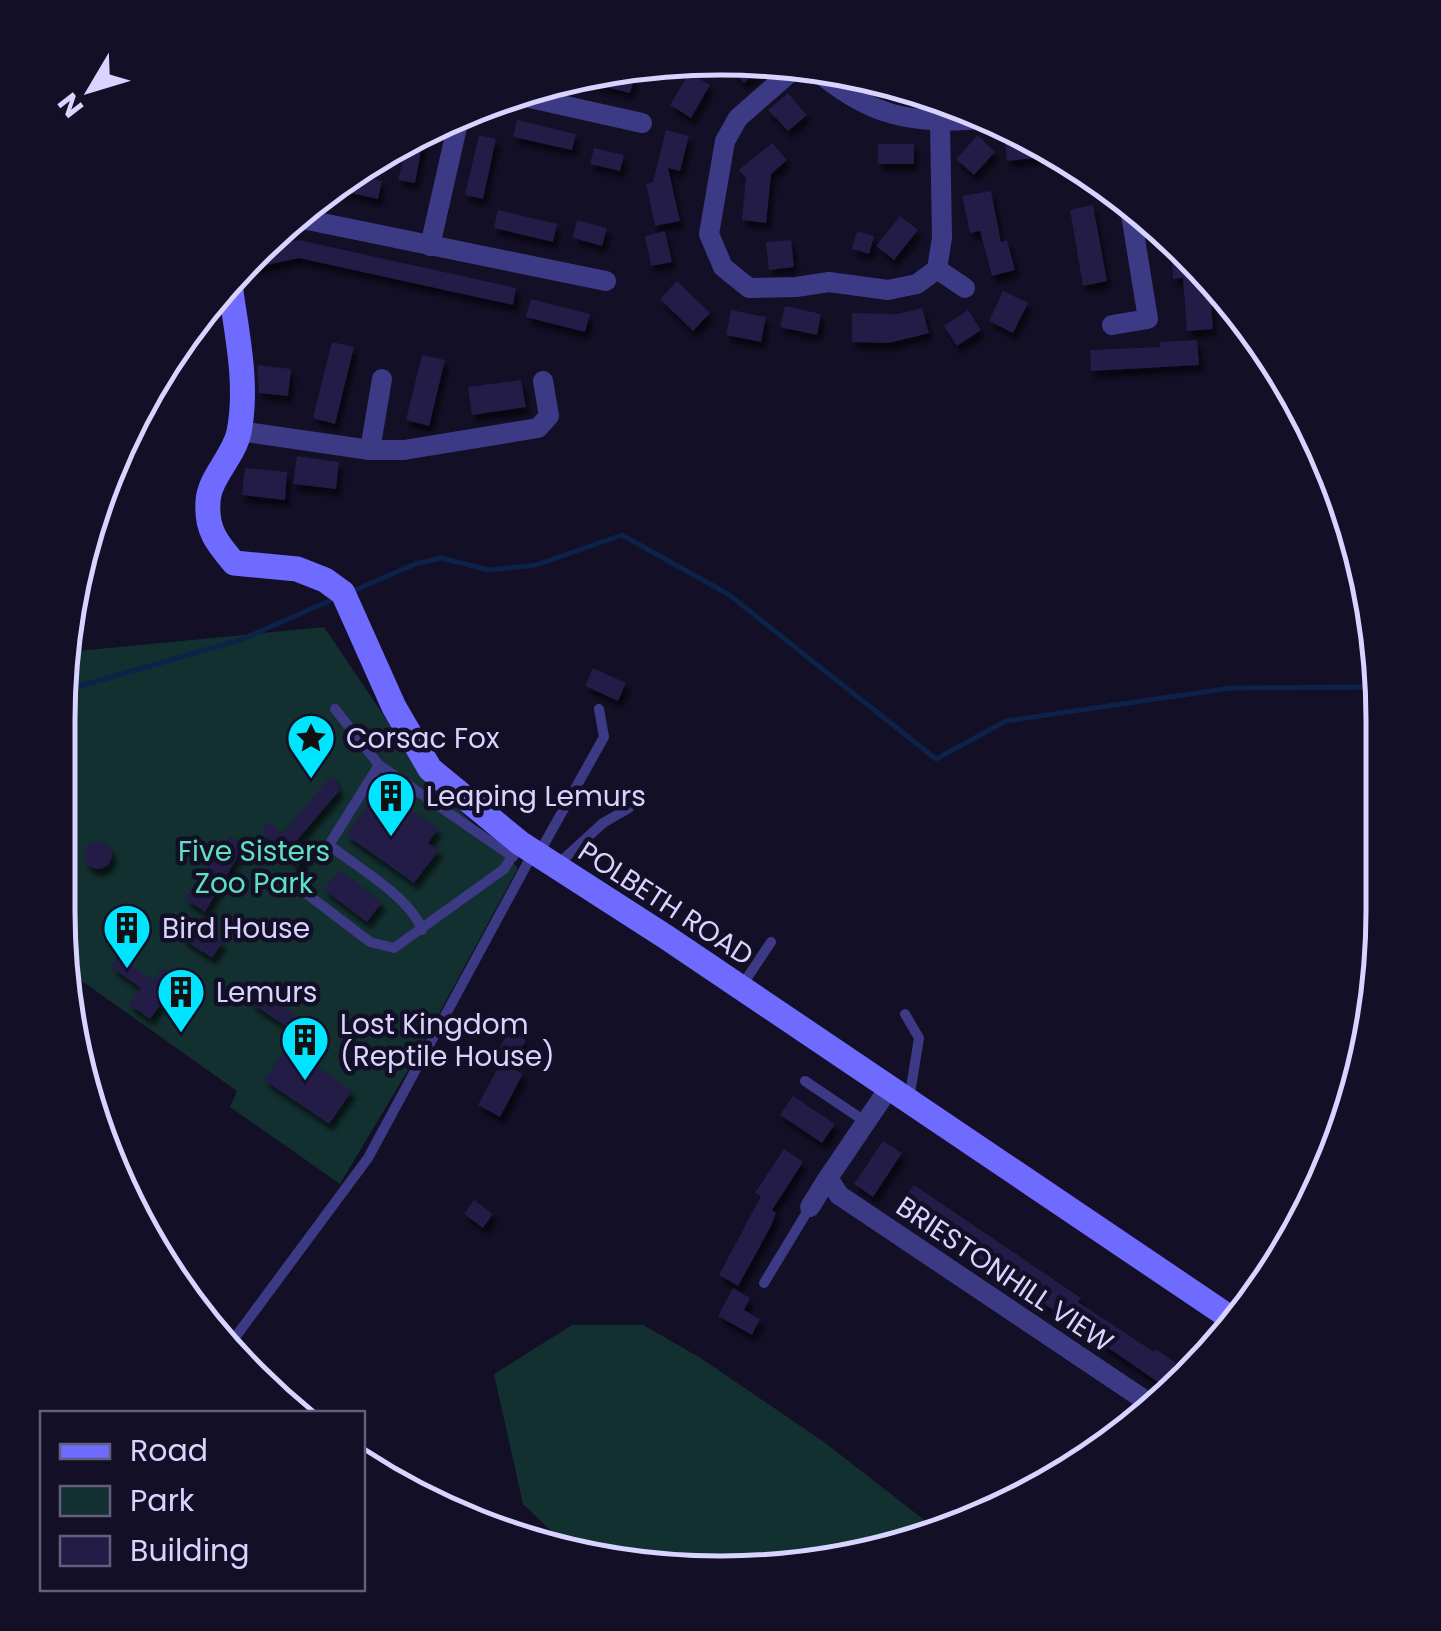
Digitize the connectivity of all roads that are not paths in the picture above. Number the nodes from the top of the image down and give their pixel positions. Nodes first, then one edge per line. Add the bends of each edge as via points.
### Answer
1 (785, 79) edge
2 (832, 85) edge
3 (542, 100) edge
4 (960, 121) edge
5 (642, 122) dead end
6 (940, 123) junction
7 (456, 132) edge
8 (312, 221) edge
9 (1133, 224) edge
10 (430, 246) junction
11 (937, 268) junction
12 (606, 281) dead end
13 (965, 288) dead end
14 (232, 299) edge
15 (1112, 325) dead end
16 (382, 379) dead end
17 (543, 382) dead end
18 (239, 431) junction
19 (370, 450) junction
20 (335, 709) dead end
21 (598, 709) dead end
22 (379, 765) junction
23 (629, 808) dead end
24 (532, 855) junction
25 (302, 891) dead end
26 (422, 930) junction
27 (771, 942) dead end
28 (740, 987) junction
29 (905, 1014) dead end
30 (805, 1082) dead end
31 (899, 1094) junction
32 (866, 1122) junction
33 (828, 1178) junction
34 (810, 1207) joint
35 (764, 1282) dead end
36 (1224, 1314) edge
37 (236, 1337) edge
38 (1143, 1399) edge

1 - 11 street via 738,118 726,141 709,234 722,267 750,288 829,282 888,290 918,284
2 - 6 street via 891,115
3 - 5 street
4 - 6 street
6 - 11 street
7 - 10 street
8 - 10 street
9 - 15 street via 1148,320
10 - 12 street
11 - 13 street
14 - 18 street, POLBETH ROAD
16 - 19 street
17 - 19 street via 549,416 538,428
18 - 19 street
18 - 24 street, POLBETH ROAD via 208,499 210,536 234,564 297,569 325,580 349,604 430,769
20 - 22 lane
21 - 24 lane via 604,736
22 - 24 lane
22 - 26 lane via 329,845 404,903
23 - 24 lane
24 - 26 lane
24 - 28 street, POLBETH ROAD
24 - 37 lane via 368,1158
25 - 26 lane via 382,947 394,948
27 - 28 lane
28 - 31 street, POLBETH ROAD
29 - 31 lane via 919,1038
30 - 32 lane
31 - 32 street
31 - 36 street, POLBETH ROAD
32 - 33 street
33 - 34 street
33 - 38 street, BRIESTONHILL VIEW via 839,1195
34 - 35 lane

